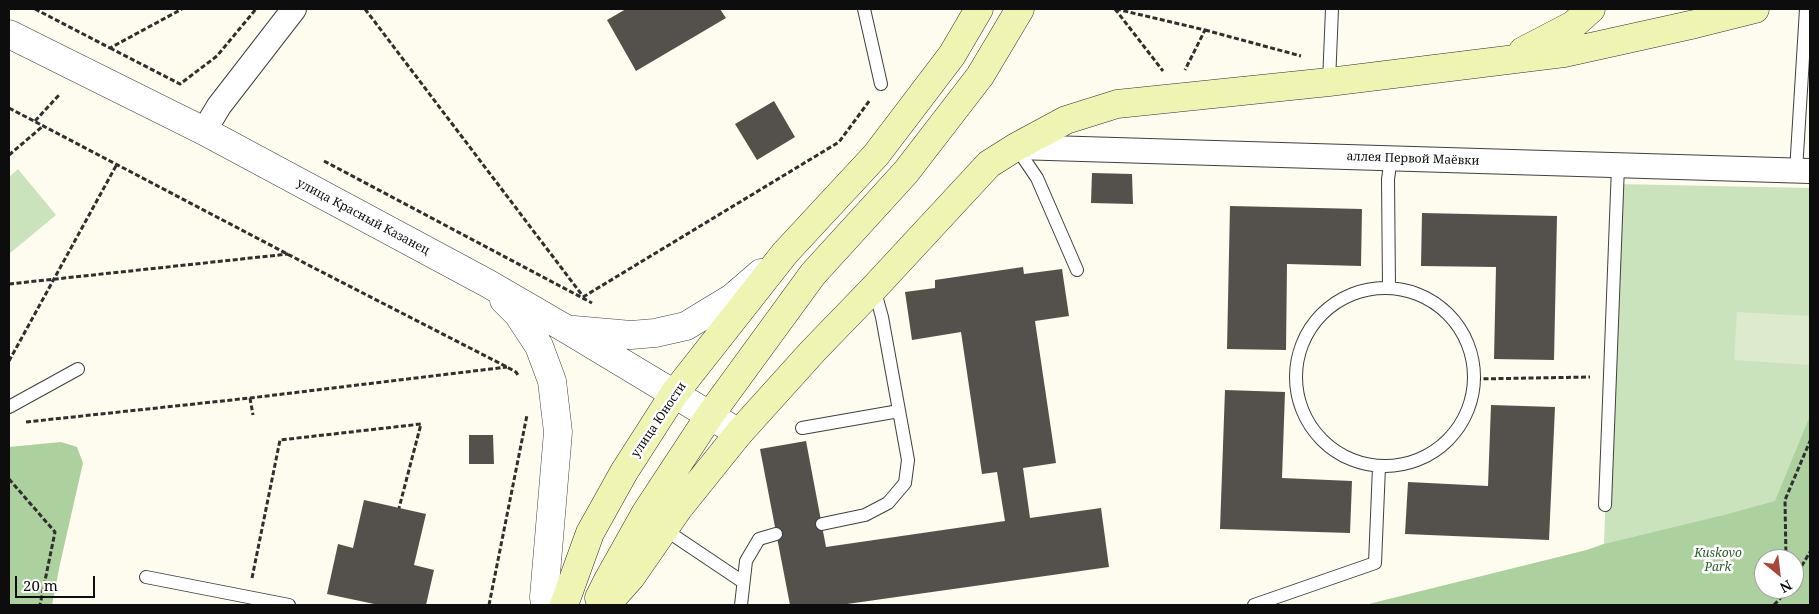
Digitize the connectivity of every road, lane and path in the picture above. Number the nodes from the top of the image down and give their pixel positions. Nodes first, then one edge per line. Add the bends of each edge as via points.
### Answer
1 (35, 9) edge
2 (182, 9) edge
3 (256, 9) edge
4 (294, 9) edge
5 (365, 9) edge
6 (864, 9) edge
7 (979, 9) edge
8 (1020, 9) edge
9 (1115, 9) edge
10 (1332, 9) edge
11 (1592, 9) edge
12 (1755, 9) edge
13 (1806, 9) edge
14 (1205, 30) junction
15 (9, 34) edge
16 (110, 48) junction
17 (1500, 62) junction
18 (1184, 71) dead end
19 (1164, 72) dead end
20 (1329, 73) junction
21 (881, 84) joint
22 (60, 94) dead end
23 (9, 108) edge
24 (35, 121) junction
25 (44, 126) junction
26 (204, 131) junction
27 (1016, 147) junction
28 (9, 155) edge
29 (1391, 158) junction
30 (320, 160) dead end
31 (117, 164) junction
32 (1618, 166) junction
33 (1803, 171) edge
34 (785, 253) junction
35 (288, 254) junction
36 (1077, 270) dead end
37 (54, 279) junction
38 (487, 283) junction
39 (9, 284) edge
40 (1389, 287) junction
41 (874, 288) junction
42 (583, 297) junction
43 (568, 330) junction
44 (9, 361) edge
45 (507, 367) junction
46 (78, 369) dead end
47 (1610, 376) junction
48 (1476, 378) junction
49 (521, 380) dead end
50 (674, 394) junction
51 (250, 398) junction
52 (9, 407) edge
53 (899, 411) junction
54 (527, 414) dead end
55 (253, 415) dead end
56 (710, 415) junction
57 (17, 424) dead end
58 (802, 428) dead end
59 (739, 433) junction
60 (1810, 441) edge
61 (1378, 467) junction
62 (9, 479) edge
63 (1605, 505) dead end
64 (399, 508) dead end
65 (822, 524) dead end
66 (664, 529) junction
67 (776, 534) dead end
68 (1786, 549) edge
69 (146, 578) dead end
70 (744, 582) junction
71 (248, 596) junction
72 (40, 605) edge
73 (289, 605) edge
74 (489, 605) edge
75 (545, 605) edge
76 (564, 605) edge
77 (596, 605) edge
78 (606, 605) edge
79 (741, 605) edge
80 (1254, 605) edge

1 - 16 path
2 - 16 path
3 - 16 path via 217,56 180,84
4 - 26 street via 219,106
5 - 42 path
6 - 21 lane
7 - 34 main road, улица Юности via 952,55 876,155
8 - 56 main road via 980,76 912,165 813,274
9 - 14 path
9 - 19 path
10 - 20 lane
11 - 17 main road via 1573,25
12 - 17 main road via 1564,53
13 - 33 lane
14 - 18 path
14 - 20 path
15 - 26 street, улица Красный Казанец
17 - 20 main road
20 - 27 main road via 1117,104 1066,120
21 - 42 path via 839,142
22 - 24 path
23 - 24 path
24 - 25 path
25 - 28 path
25 - 31 path
26 - 38 street, улица Красный Казанец
27 - 29 street, аллея Первой Маёвки
27 - 36 lane via 1037,178
27 - 41 main road via 990,164
29 - 32 street, аллея Первой Маёвки
29 - 40 lane via 1388,188
30 - 42 path
31 - 35 path
31 - 37 path
32 - 33 street, аллея Первой Маёвки
32 - 47 lane
34 - 43 street via 732,298 686,326 631,335
34 - 50 main road, улица Юности
35 - 37 path
35 - 45 path
37 - 39 path
37 - 44 path
38 - 43 street, улица Красный Казанец
38 - 75 street via 518,314 539,346 552,381 558,432
40 - 48 lane via 1433,300 1464,333
40 - 61 lane via 1350,294 1318,317 1298,352 1296,392 1311,429 1341,455
41 - 53 lane
41 - 59 main road
43 - 50 street, улица Красный Казанец
45 - 49 path
45 - 51 path
46 - 52 lane
47 - 48 path
47 - 63 lane
48 - 61 lane via 1467,414 1446,443 1415,462
50 - 56 street, улица Красный Казанец
50 - 76 main road, улица Юности via 590,533
51 - 55 path
51 - 57 path
53 - 58 lane
53 - 65 lane via 908,460 905,483 888,503 865,515
54 - 74 path
56 - 59 street, улица Красный Казанец
56 - 77 main road via 645,514
59 - 66 main road
60 - 68 path via 1785,500
61 - 80 lane via 1375,563
62 - 72 path via 55,532
64 - 71 path via 421,424 280,440
66 - 70 lane
66 - 78 main road via 631,577
67 - 70 lane via 759,539 746,561
69 - 71 lane
70 - 79 lane
71 - 73 lane

